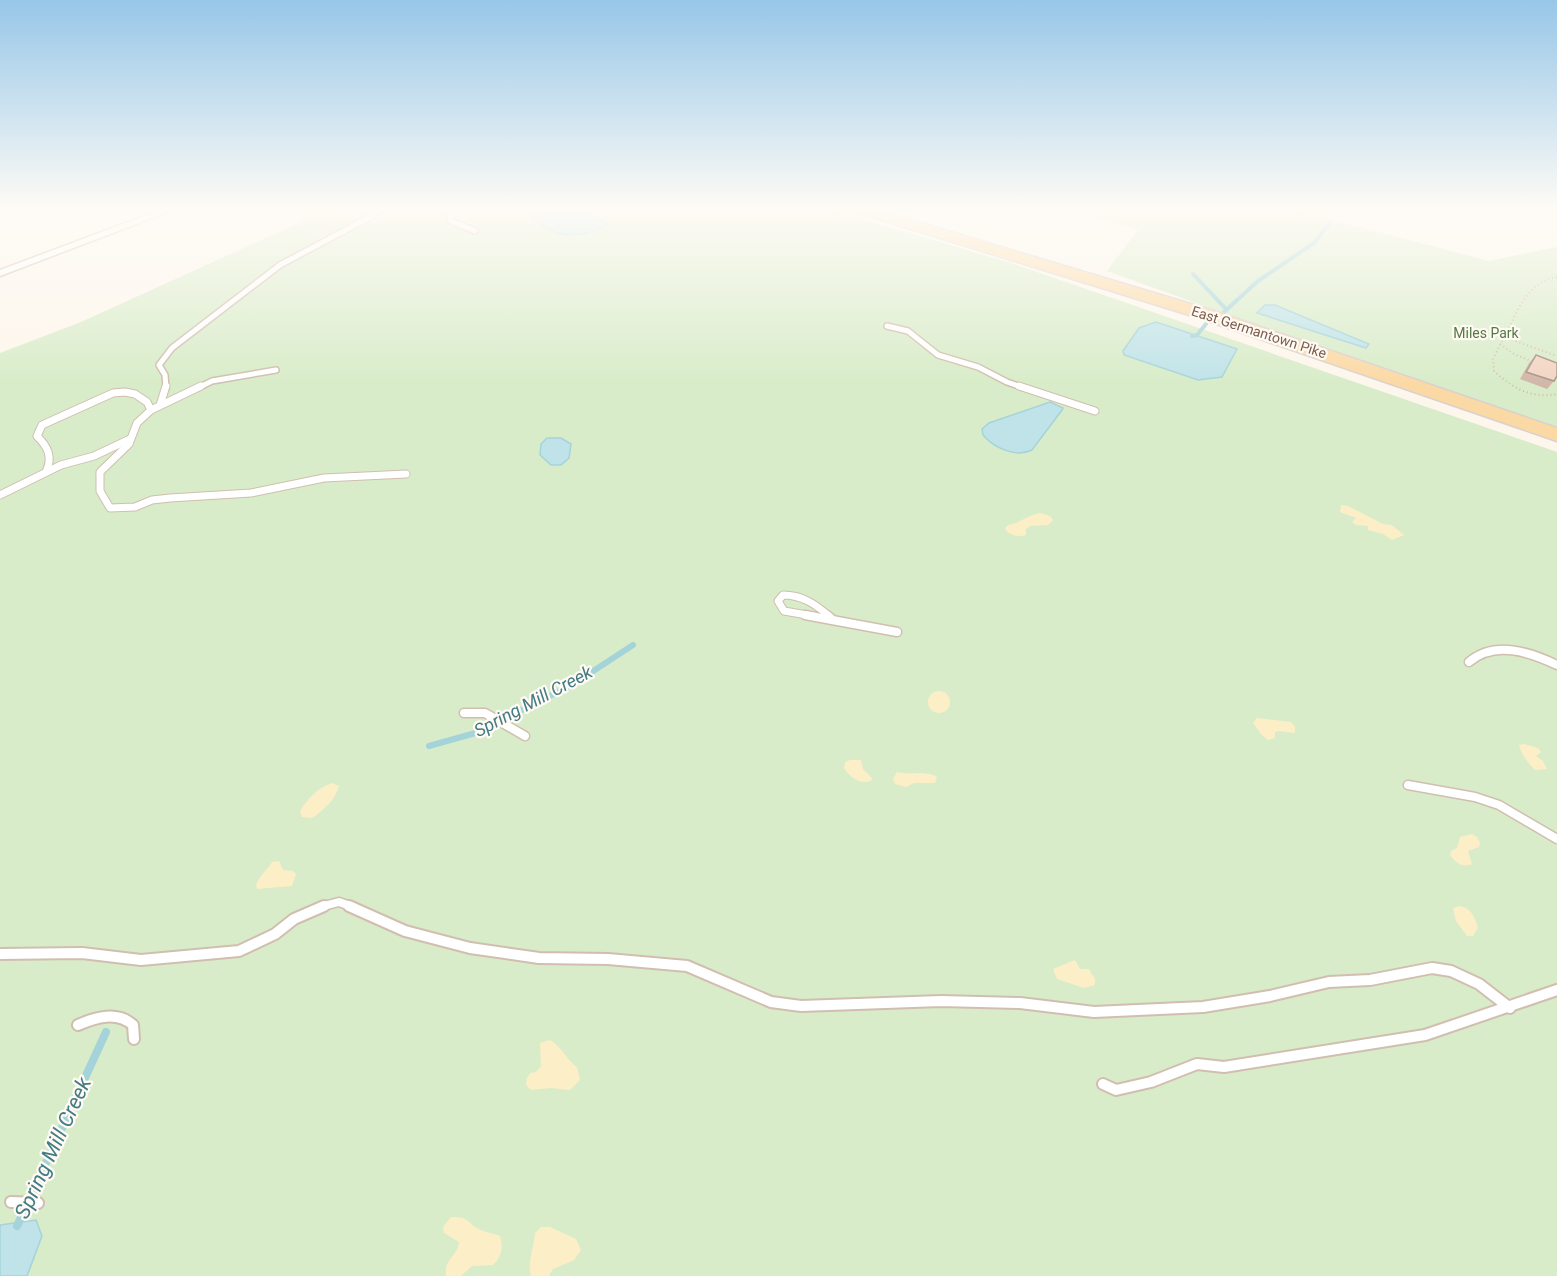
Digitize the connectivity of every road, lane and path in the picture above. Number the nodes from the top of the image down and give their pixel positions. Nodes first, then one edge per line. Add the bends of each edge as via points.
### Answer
1 (17, 267) edge
2 (277, 267) edge
3 (1060, 267) edge
4 (0, 273) edge
5 (1557, 277) edge
6 (887, 326) dead end
7 (1504, 337) junction
8 (1500, 344) junction
9 (1557, 356) edge
10 (1537, 363) edge
11 (276, 370) dead end
12 (1557, 394) edge
13 (160, 405) junction
14 (151, 410) junction
15 (1095, 411) dead end
16 (1557, 435) edge
17 (130, 440) junction
18 (46, 472) junction
19 (406, 474) dead end
20 (0, 495) edge
21 (833, 620) junction
22 (897, 632) dead end
23 (1469, 662) dead end
24 (1557, 665) edge
25 (464, 713) dead end
26 (525, 736) dead end
27 (1408, 785) dead end
28 (1557, 839) edge
29 (0, 954) edge
30 (1557, 990) edge
31 (1510, 1008) junction
32 (78, 1025) dead end
33 (134, 1040) dead end
34 (1103, 1084) dead end
35 (11, 1202) dead end
36 (38, 1203) dead end

1 - 4 street
2 - 13 lane via 172,348 159,365 168,384
3 - 16 main road, East Germantown Pike
5 - 7 path via 1533,285
6 - 15 lane via 908,331 938,355
7 - 8 path
7 - 9 path
8 - 10 path
8 - 12 path via 1493,364 1503,380 1539,396
11 - 13 lane via 212,381
13 - 14 lane
14 - 17 lane via 137,423
14 - 18 lane via 150,404 140,397 123,392 42,425 37,436 51,460
17 - 18 lane
17 - 19 lane via 100,472 100,491 110,508 135,507 170,498 251,493 324,478
18 - 20 lane
21 - 21 lane via 784,610 778,602 783,595 794,594 810,600
21 - 22 lane
23 - 24 lane via 1476,654 1508,650
25 - 26 lane via 486,713
27 - 28 lane via 1499,805
29 - 31 lane via 82,953 141,960 239,951 275,934 294,919 339,903 405,931 470,948 539,958 687,966 771,1002 801,1006 941,1001 1020,1003 1095,1012 1203,1007 1329,982 1370,980 1432,968 1451,971 1479,984
30 - 31 lane
31 - 34 lane via 1425,1035 1224,1067 1197,1064 1151,1082 1116,1090
32 - 33 lane via 90,1019 128,1019 133,1024
35 - 36 lane

